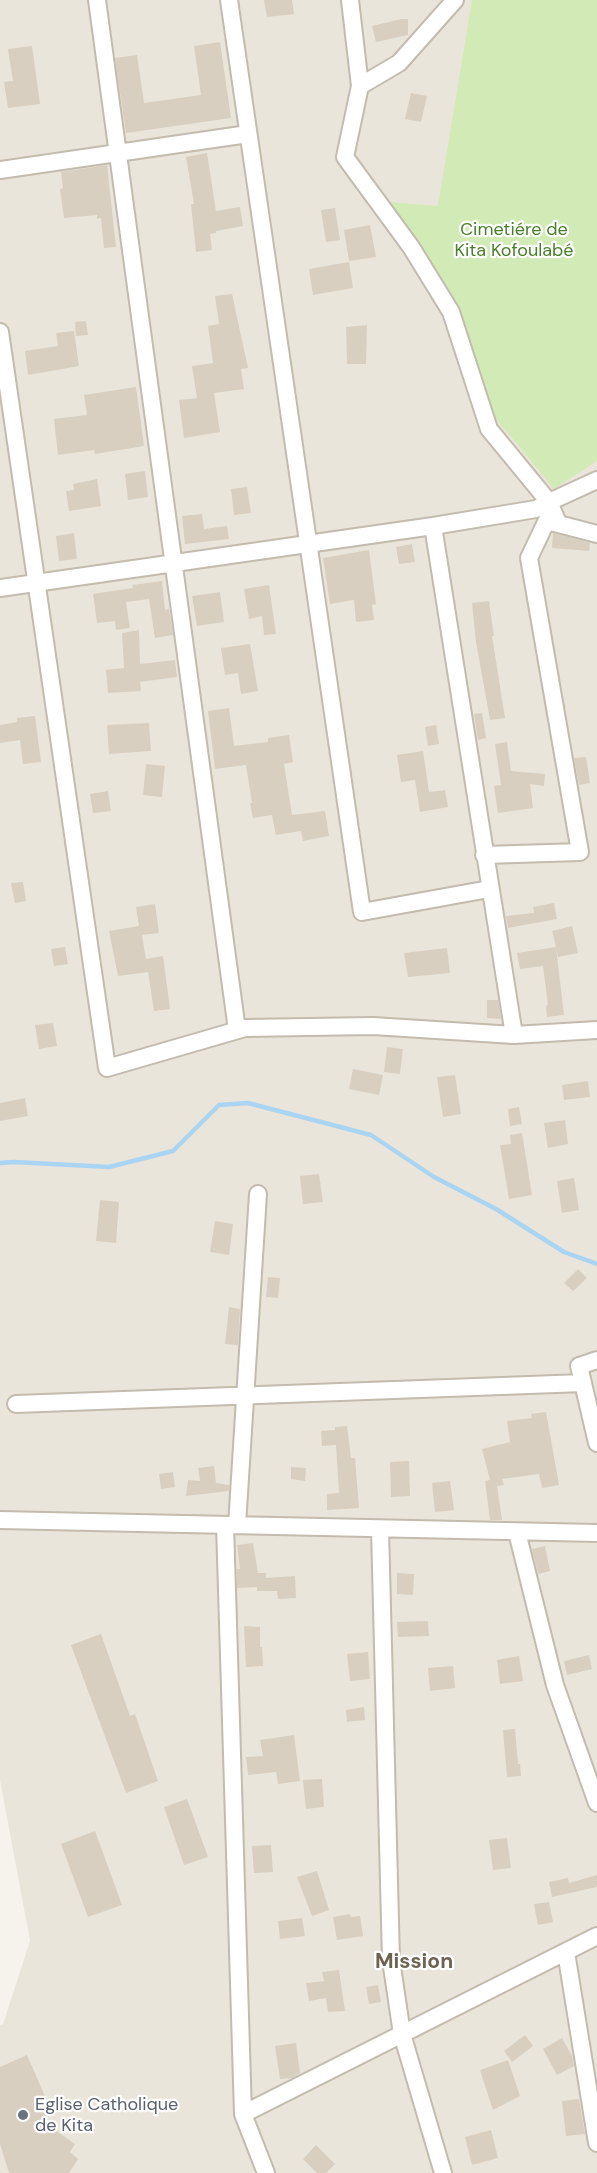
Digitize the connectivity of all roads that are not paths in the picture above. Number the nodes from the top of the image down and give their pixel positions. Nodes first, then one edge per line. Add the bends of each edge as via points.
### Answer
1 (97, 0) edge
2 (229, 0) edge
3 (350, 0) edge
4 (455, 0) edge
5 (360, 86) junction
6 (248, 134) junction
7 (119, 153) junction
8 (0, 170) edge
9 (0, 332) edge
10 (597, 480) edge
11 (547, 514) junction
12 (433, 526) junction
13 (597, 534) edge
14 (308, 544) junction
15 (174, 563) junction
16 (35, 583) junction
17 (0, 588) edge
18 (484, 855) junction
19 (489, 889) junction
20 (237, 1030) junction
21 (597, 1030) edge
22 (514, 1035) junction
23 (258, 1194) dead end
24 (597, 1360) edge
25 (583, 1383) junction
26 (245, 1396) junction
27 (16, 1404) dead end
28 (597, 1443) edge
29 (0, 1520) edge
30 (231, 1525) junction
31 (380, 1529) junction
32 (518, 1532) junction
33 (597, 1533) edge
34 (597, 1803) edge
35 (597, 1936) edge
36 (566, 1952) junction
37 (402, 2034) junction
38 (594, 2102) edge
39 (243, 2114) junction
40 (597, 2143) edge
41 (266, 2173) edge
42 (442, 2173) edge

1 - 7 street
2 - 6 street
3 - 5 street
4 - 5 street via 399,63
5 - 11 street via 345,157 411,247 451,312 489,429
6 - 7 street
6 - 14 street
7 - 8 street
7 - 15 street
9 - 16 street
10 - 11 street
11 - 12 street
11 - 13 street
11 - 18 street via 529,558 580,852
12 - 14 street
12 - 18 street
14 - 15 street
14 - 19 street via 362,912
15 - 16 street
15 - 20 street
16 - 17 street
16 - 20 street via 107,1068
18 - 19 street
19 - 22 street
20 - 22 street via 372,1026
21 - 22 street
23 - 26 street
24 - 25 street via 579,1365
25 - 26 street
25 - 28 street
26 - 27 street
26 - 30 street
29 - 30 street
30 - 31 street
30 - 39 street
31 - 32 street
31 - 37 street via 391,1960
32 - 33 street
32 - 34 street via 555,1684
35 - 36 street
36 - 37 street
36 - 38 street
37 - 39 street
37 - 42 street
38 - 40 street
39 - 41 street

